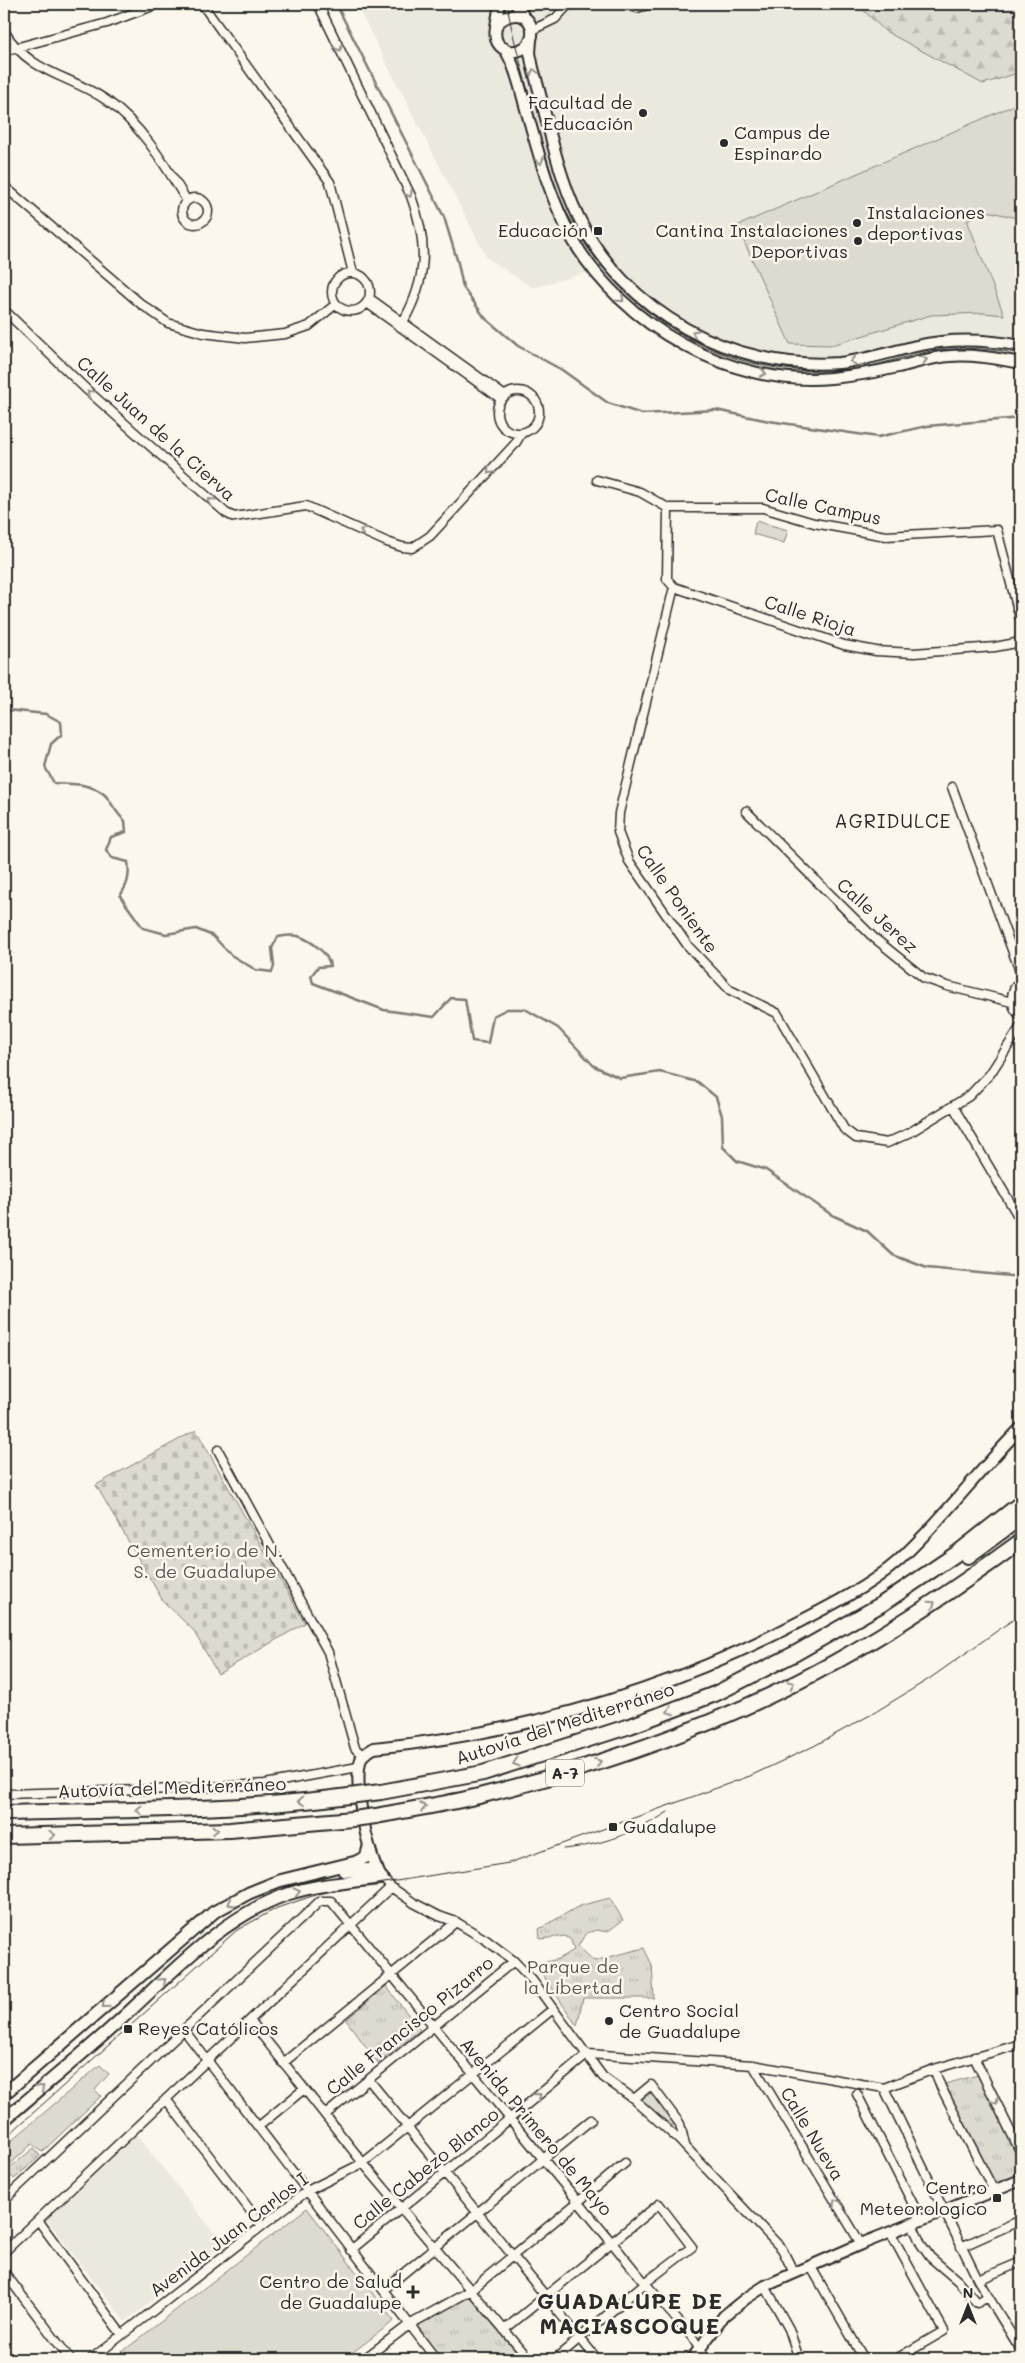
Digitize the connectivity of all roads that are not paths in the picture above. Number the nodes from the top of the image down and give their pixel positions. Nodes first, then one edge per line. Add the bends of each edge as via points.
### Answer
1 (158, 4) edge
2 (202, 4) edge
3 (318, 4) edge
4 (500, 4) edge
5 (516, 4) edge
6 (569, 4) edge
7 (625, 4) edge
8 (652, 4) edge
9 (524, 17) junction
10 (497, 25) junction
11 (4, 30) edge
12 (531, 35) junction
13 (504, 48) junction
14 (16, 49) junction
15 (4, 51) edge
16 (4, 186) edge
17 (187, 201) dead end
18 (353, 273) junction
19 (368, 300) junction
20 (336, 304) junction
21 (4, 310) edge
22 (402, 322) junction
23 (1021, 346) edge
24 (1021, 363) edge
25 (503, 398) junction
26 (521, 434) junction
27 (597, 480) dead end
28 (668, 508) junction
29 (674, 587) junction
30 (1021, 622) edge
31 (1021, 642) edge
32 (952, 787) dead end
33 (746, 811) dead end
34 (1021, 974) edge
35 (1021, 981) edge
36 (1012, 1002) junction
37 (1021, 1016) edge
38 (1021, 1026) edge
39 (953, 1106) junction
40 (1021, 1221) edge
41 (1021, 1428) edge
42 (218, 1450) dead end
43 (1021, 1503) edge
44 (1021, 1517) edge
45 (1021, 1541) edge
46 (715, 1694) junction
47 (362, 1755) junction
48 (358, 1767) junction
49 (4, 1794) edge
50 (4, 1813) edge
51 (4, 1836) edge
52 (369, 1847) junction
53 (317, 1871) junction
54 (380, 1874) junction
55 (391, 1887) junction
56 (456, 1922) junction
57 (350, 1925) junction
58 (514, 1961) junction
59 (391, 1975) junction
60 (553, 2009) junction
61 (250, 2020) junction
62 (434, 2027) junction
63 (184, 2030) junction
64 (1021, 2044) edge
65 (588, 2054) junction
66 (974, 2057) junction
67 (207, 2060) junction
68 (284, 2062) junction
69 (753, 2065) junction
70 (934, 2068) junction
71 (473, 2074) junction
72 (368, 2080) junction
73 (884, 2088) junction
74 (304, 2089) junction
75 (4, 2094) edge
76 (857, 2094) dead end
77 (166, 2099) junction
78 (634, 2099) junction
79 (325, 2115) junction
80 (510, 2119) junction
81 (4, 2120) edge
82 (591, 2120) dead end
83 (258, 2127) junction
84 (407, 2127) junction
85 (686, 2147) junction
86 (1021, 2154) edge
87 (542, 2159) junction
88 (363, 2163) junction
89 (625, 2163) dead end
90 (445, 2173) junction
91 (1021, 2180) edge
92 (307, 2191) junction
93 (994, 2192) junction
94 (4, 2200) edge
95 (578, 2203) junction
96 (401, 2209) junction
97 (477, 2212) junction
98 (944, 2212) junction
99 (38, 2220) junction
100 (917, 2222) junction
101 (1021, 2222) edge
102 (262, 2226) junction
103 (890, 2232) junction
104 (611, 2242) junction
105 (861, 2244) junction
106 (961, 2247) junction
107 (434, 2248) junction
108 (352, 2250) junction
109 (4, 2252) edge
110 (513, 2256) junction
111 (1021, 2262) edge
112 (810, 2267) junction
113 (4, 2272) edge
114 (794, 2273) junction
115 (978, 2280) junction
116 (645, 2283) junction
117 (765, 2286) junction
118 (382, 2290) junction
119 (470, 2291) junction
120 (546, 2296) junction
121 (988, 2297) junction
122 (409, 2325) junction
123 (504, 2330) junction
124 (122, 2335) junction
125 (580, 2338) junction
126 (699, 2347) junction
127 (1021, 2350) edge
128 (70, 2359) edge
129 (91, 2359) edge
130 (364, 2359) edge
131 (436, 2359) edge
132 (529, 2359) edge
133 (555, 2359) edge
134 (597, 2359) edge
135 (692, 2359) edge
136 (706, 2359) edge
137 (799, 2359) edge
138 (864, 2359) edge
139 (896, 2359) edge

1 - 14 street via 107,23
2 - 18 street via 330,182
3 -> 22 street via 419,218 424,256 417,293
4 - 10 main road
5 - 9 main road
6 - 12 street via 555,19
7 - 8 street via 637,8
9 - 10 main road via 506,16
9 - 12 main road
10 - 13 main road via 496,37
11 - 14 street
12 - 13 main road via 525,48 519,51
23 -> 12 main road via 980,340 944,342 859,360 795,363 731,349 676,323 627,285 605,260 580,221 562,176 533,68
13 -> 24 main road via 515,70 551,193 574,240 595,270 625,303 675,340 710,357 756,373 799,378 861,375 950,356 966,355
14 - 15 street
14 - 17 street via 44,70 106,99 129,119 167,168
16 - 20 street via 168,324 203,333 245,338 285,334 309,326
18 - 19 street via 368,284
18 - 20 street via 342,275 335,282 332,294
19 - 20 street via 363,307 352,311
19 - 22 street
19 - 25 street
26 -> 21 street, Calle Juan de la Cierva via 516,444 430,536 412,548 387,542 306,506 234,516 226,513 87,390
22 - 25 street
25 - 26 street via 498,406 498,420 507,431
25 - 26 street via 520,391 537,402 538,422
27 - 28 street via 640,492
28 - 29 street via 667,579
28 - 30 street, Calle Campus via 763,508 886,536 997,530
29 - 31 street, Calle Rioja via 844,645 876,651 914,653
29 - 39 street, Calle Poniente via 618,813 618,832 629,861 688,946 717,978 742,998 777,1013 844,1129 856,1138 887,1143
32 - 34 street
33 - 36 street, Calle Jerez via 873,937 924,978
35 - 36 street via 1012,993
36 - 37 street
38 - 39 street, Calle Poniente via 990,1074 969,1096
39 - 40 street
41 - 47 main road via 991,1458 945,1514 897,1562 838,1602 765,1640 639,1693 529,1724 374,1748
42 - 47 street via 328,1652 355,1748
43 - 46 highway, Autovía del Mediterráneo / A-7 via 956,1554 882,1604
44 - 46 highway via 963,1560 886,1610 796,1657
51 -> 45 highway, A-7, bridge via 230,1830 353,1819 482,1796 583,1768 747,1706 833,1663 902,1623
46 -> 50 highway, Autovía del Mediterráneo / A-7, bridge via 630,1726 483,1773 381,1792 195,1808
47 - 48 main road
48 - 49 street via 265,1784
48 - 52 main road
52 - 53 main road via 366,1857 356,1862
52 - 54 main road
53 - 54 main road
53 -> 75 main road via 280,1881 214,1912
54 - 55 street
81 -> 54 main road via 223,1928 256,1908 289,1894
55 - 56 street via 414,1903
55 - 57 street
56 - 58 street
56 - 59 street
57 - 59 street, Avenida Primero de Mayo
57 - 61 street
57 - 63 street, Avenida Primero de Mayo via 331,1902 320,1902
58 - 60 street
58 - 62 street, Calle Francisco Pizarro
59 - 62 street, Avenida Primero de Mayo
59 - 68 street
60 - 65 street
60 - 71 street, Avenida Juan Carlos I
61 - 67 street
61 - 68 street
62 - 71 street, Avenida Primero de Mayo
62 - 72 street, Calle Francisco Pizarro
63 - 67 street
63 - 94 street
64 - 66 street
65 - 69 street
65 - 78 street via 603,2077
80 -> 65 street, Calle Cabezo Blanco
66 - 70 street
66 -> 86 street
67 - 77 street
67 - 83 street
68 - 74 street
69 - 73 street
105 -> 69 street, Calle Nueva
70 - 73 street
70 - 93 street
71 - 80 street, Avenida Primero de Mayo
71 - 84 street, Avenida Juan Carlos I
72 - 79 street, Calle Francisco Pizarro
72 - 84 street
73 - 98 street
74 - 79 street
74 - 83 street
76 - 100 street
77 - 99 street
77 - 102 street
78 - 85 street
78 - 85 street via 651,2085 680,2124
79 - 88 street
80 - 87 street, Avenida Primero de Mayo
80 - 90 street, Calle Cabezo Blanco
82 - 87 street
83 - 92 street
84 - 88 street, Avenida Juan Carlos I
84 - 90 street
85 - 114 street via 782,2249
87 - 95 street, Avenida Primero de Mayo
87 - 97 street
88 - 92 street, Avenida Juan Carlos I
88 - 96 street
89 - 95 street
90 - 96 street, Calle Cabezo Blanco
90 - 97 street
91 - 93 main road
92 - 102 street, Avenida Juan Carlos I
92 - 108 street
93 - 98 main road
95 - 104 street, Avenida Primero de Mayo
95 - 110 street
96 - 107 street
96 - 108 street, Calle Cabezo Blanco
97 - 107 street
97 - 110 street
98 - 100 main road
98 - 106 street
99 - 109 street
99 - 124 street
100 - 103 main road
100 - 121 street via 921,2244 930,2257 977,2303
101 - 106 street
102 - 124 street, Avenida Juan Carlos I
103 - 105 main road
103 - 139 street via 944,2331
104 - 116 street, Avenida Primero de Mayo
104 - 116 street via 658,2204 692,2247
104 - 120 street
105 - 112 main road
106 - 115 street
107 - 118 street
107 - 119 street
108 - 118 street
110 - 119 street
110 - 120 street
111 - 115 street
112 - 114 main road
112 - 138 street
113 - 128 street
114 - 117 main road
115 - 121 street
116 - 125 street
116 - 126 street, Avenida Primero de Mayo
117 - 126 main road via 724,2316
117 - 137 street via 788,2329
118 - 122 street
119 - 122 street
119 - 123 street
120 - 123 street
120 - 125 street
121 - 127 street
122 - 130 street
122 - 131 street
123 - 132 street
124 - 129 street, Avenida Juan Carlos I
125 - 133 street
125 - 134 street
126 - 135 main road
126 - 136 street, Avenida Primero de Mayo

